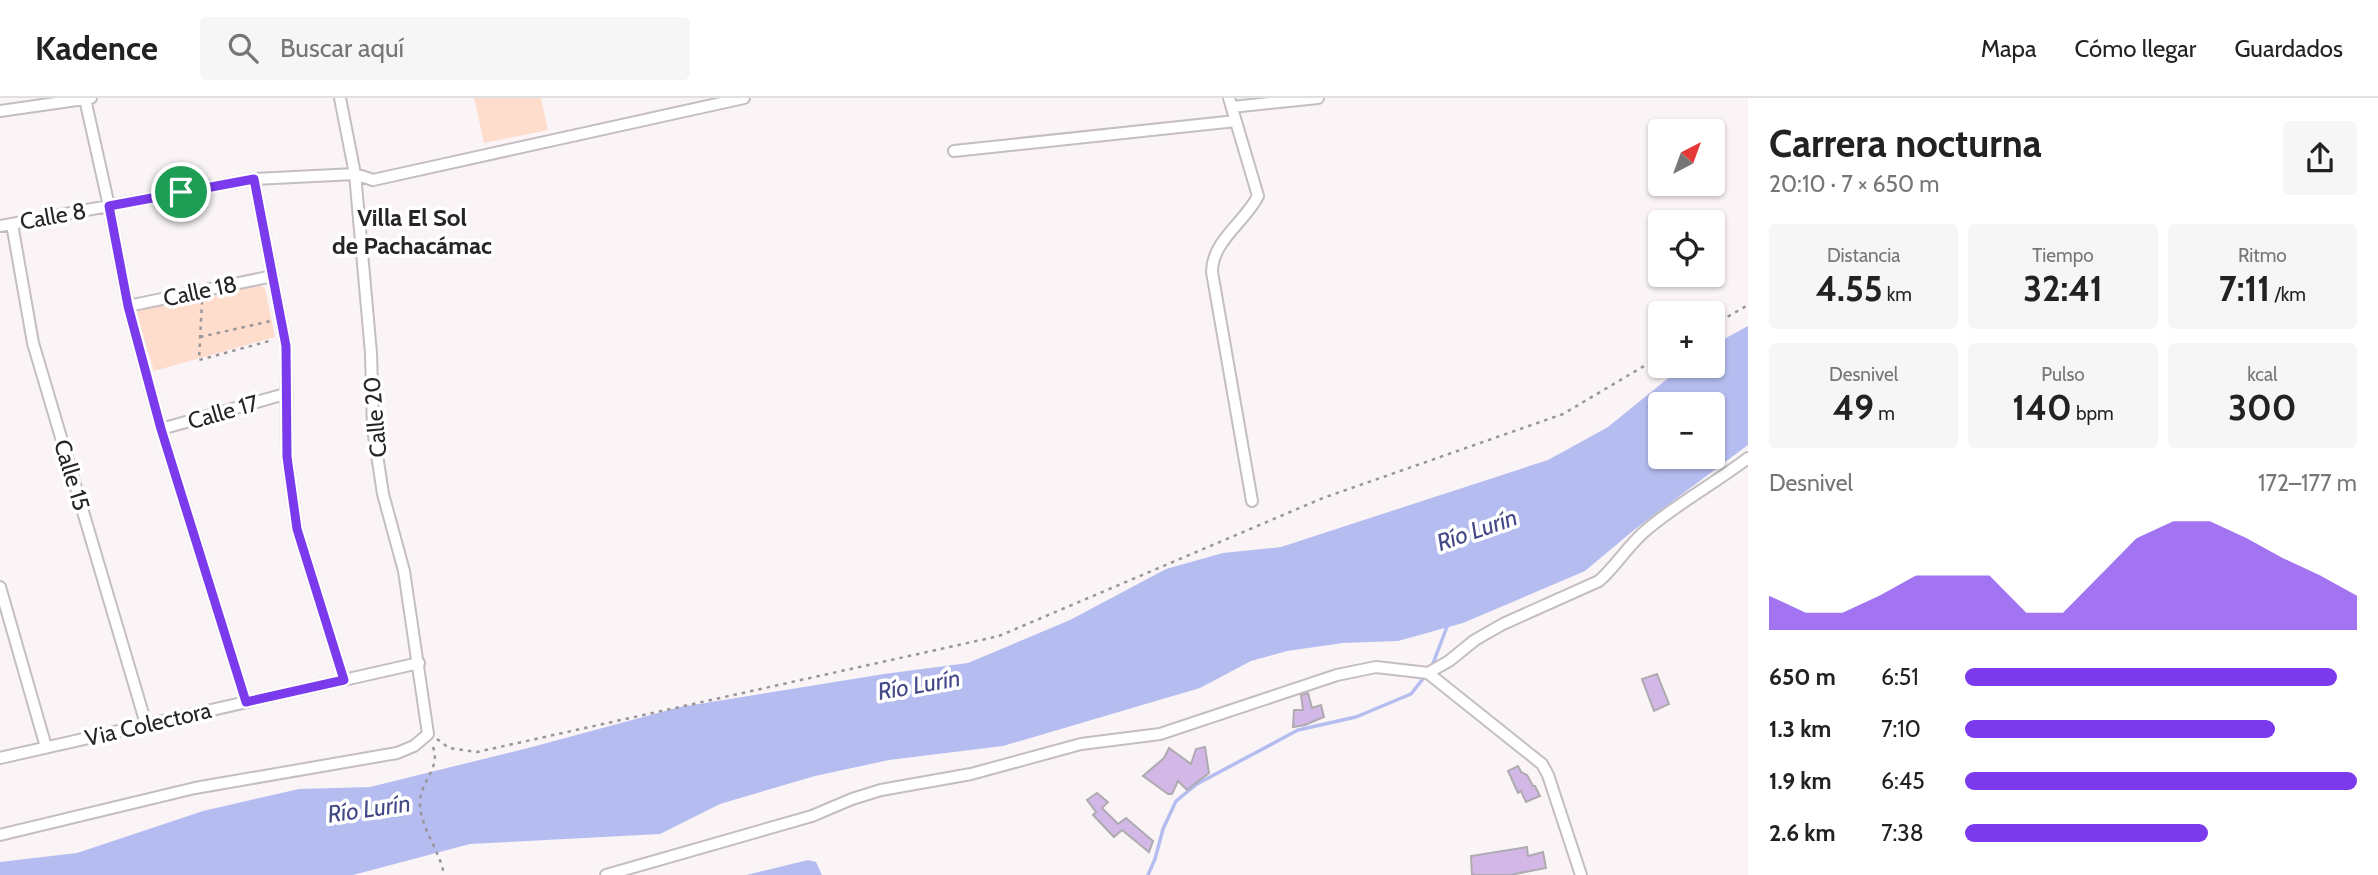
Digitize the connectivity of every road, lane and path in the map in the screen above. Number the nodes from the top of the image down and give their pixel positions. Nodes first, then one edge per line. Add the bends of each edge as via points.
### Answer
1 (91, 98) edge
2 (340, 98) edge
3 (744, 98) edge
4 (1318, 98) edge
5 (85, 99) edge
6 (1230, 102) edge
7 (0, 111) edge
8 (1236, 121) junction
9 (954, 151) dead end
10 (355, 174) junction
11 (254, 179) junction
12 (109, 206) junction
13 (12, 224) junction
14 (0, 226) edge
15 (273, 276) junction
16 (203, 290) junction
17 (1748, 304) edge
18 (128, 306) junction
19 (1725, 318) edge
20 (281, 319) junction
21 (200, 337) junction
22 (284, 337) junction
23 (1648, 364) edge
24 (285, 394) junction
25 (161, 429) junction
26 (1748, 458) edge
27 (1252, 501) dead end
28 (0, 587) edge
29 (419, 663) junction
30 (1428, 673) junction
31 (344, 680) junction
32 (246, 702) junction
33 (146, 723) junction
34 (428, 733) junction
35 (46, 747) junction
36 (0, 758) edge
37 (0, 835) edge
38 (444, 875) edge
39 (606, 875) edge
40 (1581, 875) edge

1 - 5 street
2 - 10 street, Calle 20
3 - 10 street, Calle 8 via 373,180
4 - 6 street
5 - 7 street
5 - 12 street
6 - 8 street
8 - 9 street
8 - 27 street via 1258,196 1217,250 1212,272
10 - 11 street, Calle 8
10 - 29 street, Calle 20 via 373,429
11 - 12 street, Calle 8
11 - 15 street
12 - 13 street, Calle 8
12 - 18 street
13 - 14 street, Calle 8
13 - 33 street, Calle 15 via 33,343
15 - 16 street, Calle 18
15 - 20 street
16 - 18 street, Calle 18
16 - 21 path
17 - 19 path
18 - 25 street
20 - 21 path
20 - 22 street
21 - 22 path via 199,360
22 - 24 street
23 - 34 path via 1563,414 1323,498 999,636 477,752 449,748
24 - 25 street, Calle 17
24 - 31 street via 287,457 297,529
25 - 32 street
26 - 30 street via 1660,519 1599,581 1503,624
28 - 35 street
29 - 31 street, Via Colectora
29 - 34 street, Calle 20
30 - 39 street via 1376,667 1337,675 1160,734 1081,744 971,774 881,790 812,816
30 - 40 street via 1542,764
31 - 32 street, Via Colectora
32 - 33 street, Via Colectora
33 - 35 street, Via Colectora
34 - 37 street via 397,753 195,788
34 - 38 path via 436,756 420,803
35 - 36 street, Via Colectora

